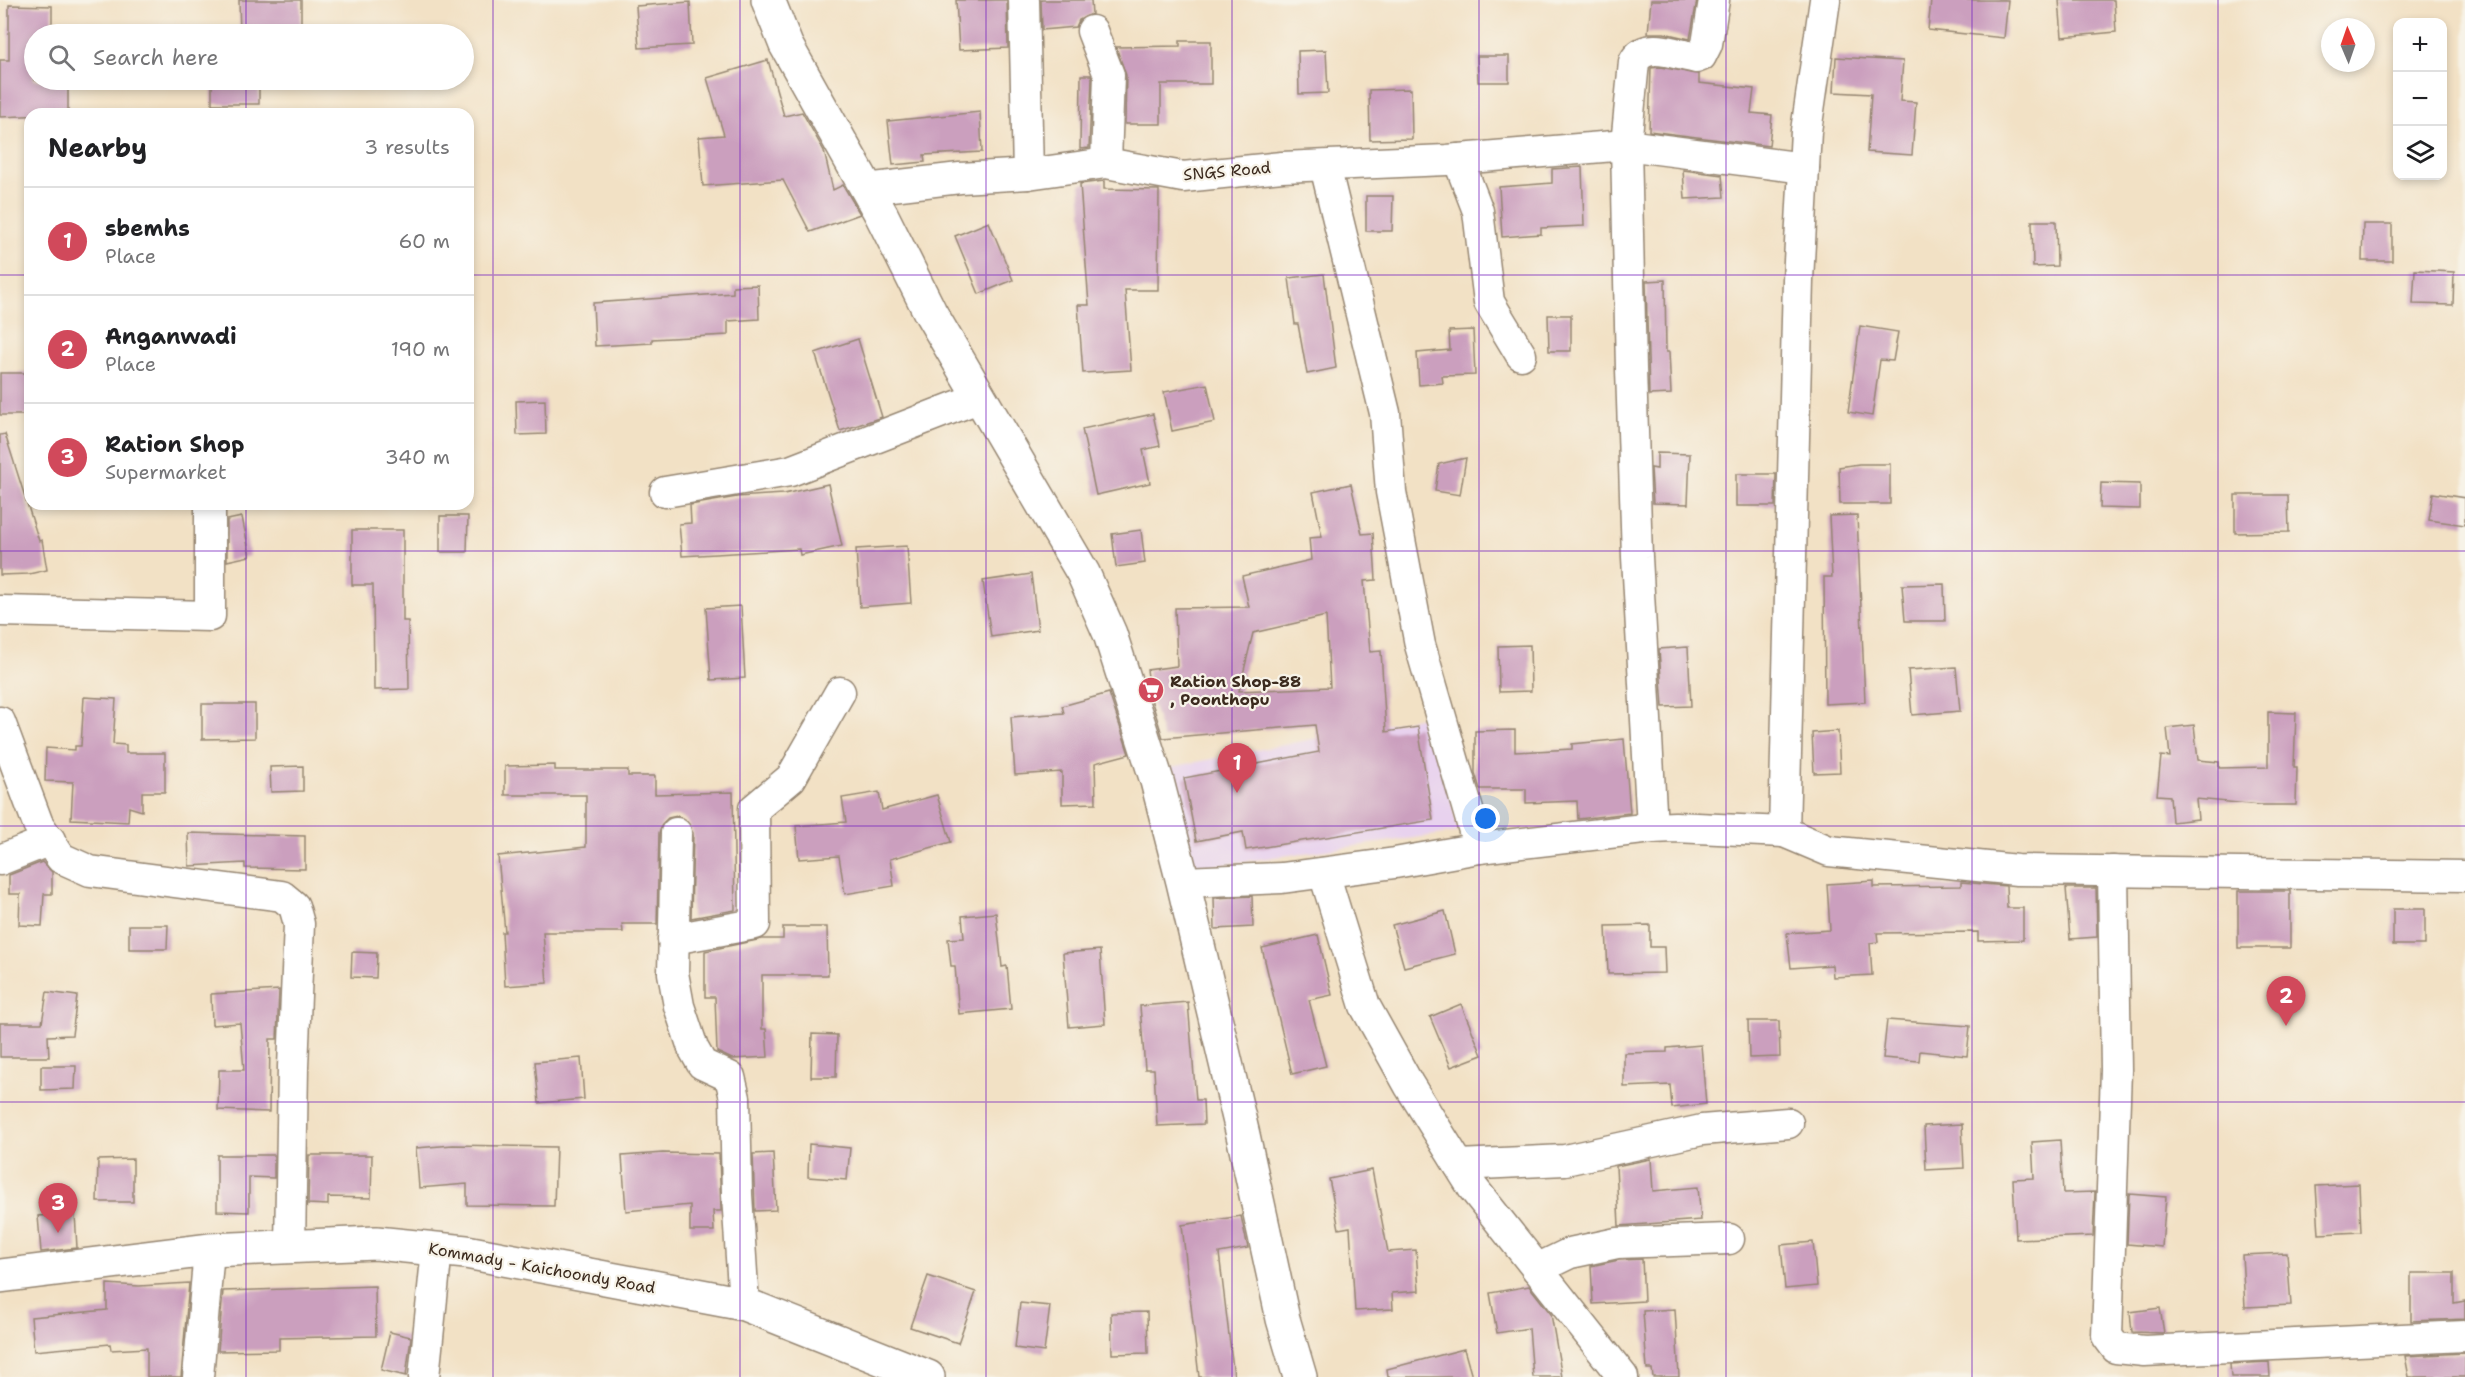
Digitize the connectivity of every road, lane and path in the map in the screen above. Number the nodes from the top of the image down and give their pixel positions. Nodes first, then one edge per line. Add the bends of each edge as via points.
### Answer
1 (768, 0) edge
2 (1024, 0) edge
3 (1714, 0) edge
4 (1824, 0) edge
5 (1092, 31) dead end
6 (1626, 145) junction
7 (1452, 159) junction
8 (1106, 163) junction
9 (1325, 166) junction
10 (1804, 168) junction
11 (1028, 174) junction
12 (866, 189) junction
13 (1521, 355) dead end
14 (978, 398) junction
15 (665, 492) dead end
16 (210, 510) edge
17 (0, 611) edge
18 (840, 692) dead end
19 (0, 722) edge
20 (1652, 828) junction
21 (1784, 832) junction
22 (676, 833) dead end
23 (50, 840) junction
24 (1479, 848) junction
25 (0, 860) edge
26 (2113, 871) junction
27 (1324, 873) junction
28 (2465, 876) edge
29 (1183, 882) junction
30 (673, 939) junction
31 (1788, 1123) dead end
32 (1459, 1165) junction
33 (1729, 1239) dead end
34 (290, 1247) junction
35 (437, 1249) junction
36 (209, 1250) junction
37 (1537, 1269) junction
38 (0, 1276) edge
39 (744, 1304) junction
40 (2465, 1336) edge
41 (198, 1377) edge
42 (424, 1377) edge
43 (928, 1377) edge
44 (1300, 1377) edge
45 (1623, 1377) edge

1 - 12 main road via 786,45
2 - 11 street
3 - 6 street via 1707,44 1701,56 1649,49 1638,54
4 - 10 street
5 - 8 street via 1109,75
6 - 7 street, SNGS Road
6 - 10 street, SNGS Road
6 - 20 street via 1637,557
7 - 9 street, SNGS Road
7 - 13 street via 1478,211 1489,302
8 - 9 street, SNGS Road via 1184,177
8 - 11 street, SNGS Road
9 - 24 street via 1386,412 1391,492 1420,645
10 - 21 street
11 - 12 street, SNGS Road
12 - 14 main road
14 - 15 street via 790,471
14 - 29 main road via 1083,573 1110,634 1157,781
16 - 17 street via 210,616
18 - 30 street via 791,778 754,809 755,924
19 - 23 street via 38,824
20 - 21 street
20 - 24 street
21 - 26 street via 1829,851 2017,870
22 - 30 street
23 - 25 street
23 - 34 street via 61,858 90,871 282,896 294,906 299,924 292,1067
24 - 27 street
26 - 28 street
26 - 40 street via 2116,1070 2107,1336 2116,1348 2144,1352
27 - 29 street
27 - 32 street via 1365,1006
29 - 44 main road via 1283,1319
30 - 39 street via 673,973 679,1006 693,1048 702,1064 730,1077 735,1098
31 - 32 street via 1702,1130 1565,1160
32 - 37 street
33 - 37 street via 1617,1243 1570,1253
34 - 35 main road, Kommady - Kaichoondy Road via 376,1243
34 - 36 main road, Kommady - Kaichoondy Road
35 - 39 main road, Kommady - Kaichoondy Road
35 - 42 street
36 - 38 main road, Kommady - Kaichoondy Road
36 - 41 street
37 - 45 street
39 - 43 main road, Kommady - Kaichoondy Road

